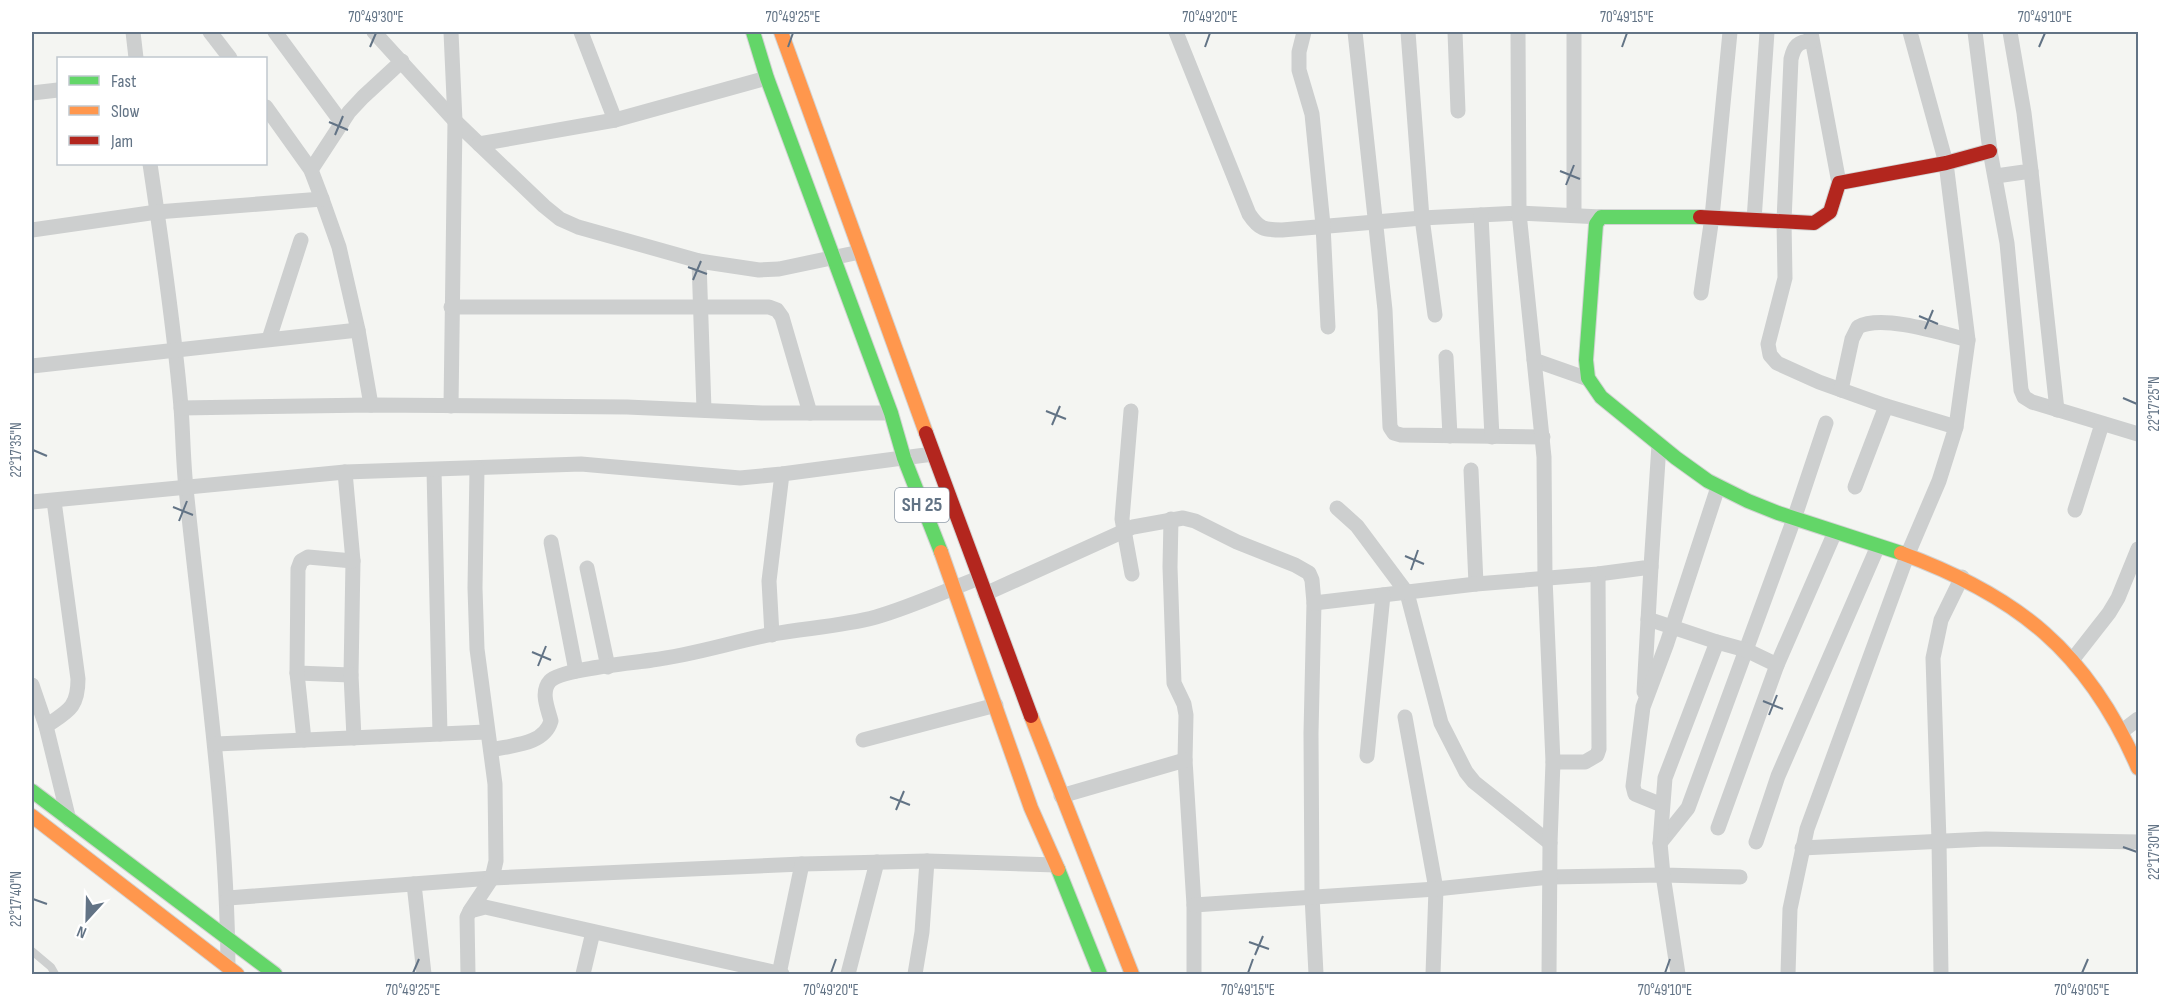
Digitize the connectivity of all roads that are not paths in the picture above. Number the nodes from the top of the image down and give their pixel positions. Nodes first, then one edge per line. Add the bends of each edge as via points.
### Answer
1 (133, 32) edge
2 (210, 32) edge
3 (274, 32) edge
4 (374, 32) edge
5 (451, 32) edge
6 (581, 32) edge
7 (753, 32) edge
8 (781, 32) edge
9 (1176, 32) edge
10 (1304, 32) edge
11 (1355, 32) edge
12 (1408, 32) edge
13 (1455, 32) edge
14 (1518, 32) edge
15 (1574, 32) edge
16 (1730, 32) edge
17 (1767, 32) edge
18 (1910, 32) edge
19 (1975, 32) edge
20 (2010, 32) edge
21 (1811, 36) edge
22 (136, 57) edge
23 (229, 57) edge
24 (402, 61) junction
25 (767, 78) junction
26 (57, 90) edge
27 (32, 93) edge
28 (267, 108) edge
29 (1458, 111) dead end
30 (615, 120) junction
31 (455, 121) junction
32 (342, 123) junction
33 (479, 144) junction
34 (1990, 151) junction
35 (1946, 164) junction
36 (150, 165) edge
37 (311, 170) junction
38 (2031, 171) junction
39 (1996, 176) junction
40 (1839, 183) junction
41 (322, 199) junction
42 (158, 212) junction
43 (1519, 213) junction
44 (1481, 215) junction
45 (1574, 215) junction
46 (1601, 217) junction
47 (1712, 217) junction
48 (1422, 218) junction
49 (1754, 220) junction
50 (1375, 221) junction
51 (1784, 221) junction
52 (1323, 225) junction
53 (32, 230) edge
54 (301, 240) dead end
55 (860, 252) junction
56 (835, 257) junction
57 (699, 261) junction
58 (1701, 293) dead end
59 (451, 307) junction
60 (702, 308) junction
61 (1435, 315) dead end
62 (1328, 327) dead end
63 (358, 330) junction
64 (269, 339) junction
65 (1968, 340) junction
66 (175, 349) junction
67 (1446, 357) dead end
68 (1534, 360) junction
69 (32, 366) edge
70 (1588, 379) junction
71 (1840, 390) junction
72 (371, 405) junction
73 (452, 406) junction
74 (1886, 406) junction
75 (181, 408) junction
76 (704, 410) junction
77 (2057, 410) junction
78 (1131, 411) dead end
79 (891, 412) junction
80 (810, 413) junction
81 (1826, 423) dead end
82 (2102, 423) junction
83 (1956, 428) junction
84 (2139, 434) edge
85 (1450, 436) junction
86 (1492, 437) junction
87 (1543, 437) junction
88 (1659, 445) junction
89 (933, 454) junction
90 (904, 458) junction
91 (477, 469) junction
92 (434, 470) junction
93 (1471, 470) dead end
94 (345, 472) junction
95 (783, 474) junction
96 (185, 486) junction
97 (1718, 487) junction
98 (1855, 487) dead end
99 (54, 501) junction
100 (32, 502) edge
101 (1337, 508) dead end
102 (2075, 510) dead end
103 (1171, 519) junction
104 (1794, 519) junction
105 (1123, 531) junction
106 (1835, 532) junction
107 (551, 542) dead end
108 (1878, 546) junction
109 (2139, 549) edge
110 (1907, 556) junction
111 (353, 561) junction
112 (1651, 567) junction
113 (587, 568) dead end
114 (1132, 574) dead end
115 (1598, 574) junction
116 (1962, 577) junction
117 (979, 578) junction
118 (1545, 578) junction
119 (1476, 584) junction
120 (955, 587) junction
121 (1407, 593) junction
122 (985, 594) junction
123 (1383, 595) junction
124 (1314, 603) junction
125 (1648, 619) junction
126 (1673, 627) junction
127 (772, 635) junction
128 (1717, 642) junction
129 (1746, 650) junction
130 (2073, 659) junction
131 (1777, 665) junction
132 (608, 667) junction
133 (576, 671) junction
134 (297, 673) junction
135 (351, 675) junction
136 (32, 685) edge
137 (996, 705) junction
138 (1643, 707) junction
139 (1405, 717) dead end
140 (2139, 719) edge
141 (46, 726) junction
142 (486, 732) junction
143 (2121, 732) junction
144 (440, 734) junction
145 (354, 738) junction
146 (304, 740) junction
147 (863, 740) dead end
148 (216, 744) junction
149 (491, 750) junction
150 (1367, 756) dead end
151 (1185, 760) junction
152 (1553, 762) junction
153 (2139, 768) edge
154 (32, 790) edge
155 (1061, 796) junction
156 (1662, 805) junction
157 (32, 816) edge
158 (69, 820) junction
159 (1718, 828) dead end
160 (1939, 841) junction
161 (2139, 842) edge
162 (1550, 843) junction
163 (1660, 843) junction
164 (1756, 843) dead end
165 (1802, 848) junction
166 (927, 861) junction
167 (877, 862) junction
168 (802, 864) junction
169 (1056, 865) junction
170 (1663, 875) junction
171 (1550, 877) junction
172 (492, 878) junction
173 (1740, 878) dead end
174 (414, 884) junction
175 (1436, 889) junction
176 (1312, 896) junction
177 (228, 898) junction
178 (1194, 906) junction
179 (470, 910) junction
180 (593, 932) junction
181 (228, 941) junction
182 (32, 951) edge
183 (232, 971) edge
184 (780, 974) edge
185 (55, 975) edge
186 (275, 975) edge
187 (424, 975) edge
188 (468, 975) edge
189 (583, 975) edge
190 (848, 975) edge
191 (915, 975) edge
192 (1100, 975) edge
193 (1132, 975) edge
194 (1194, 975) edge
195 (1316, 975) edge
196 (1433, 975) edge
197 (1549, 975) edge
198 (1678, 975) edge
199 (1788, 975) edge
200 (1941, 975) edge

1 - 22 street
2 - 23 street
3 - 32 street
4 - 24 street
5 - 31 street
6 - 30 street
7 - 25 main road, SH 25
8 - 55 main road
9 - 52 street via 1256,225 1268,230
10 - 52 street via 1299,70 1312,114
11 - 50 street
12 - 48 street
13 - 29 street
14 - 43 street
15 - 45 street
16 - 47 street
17 - 49 street
18 - 35 street
19 - 34 street
20 - 38 street
21 - 40 street
21 - 51 street via 1798,43 1791,59
24 - 31 street
24 - 32 street
25 - 30 street
25 - 56 main road, SH 25
26 - 27 street
28 - 37 street
30 - 33 street
31 - 33 street
31 - 59 street
32 - 37 street
33 - 57 street via 560,219
34 - 35 main road
34 - 39 street
35 - 40 main road
35 - 65 street
36 - 42 street
37 - 41 street
38 - 39 street
38 - 77 street
39 - 77 street via 2007,243 2021,390 2024,397
40 - 51 main road via 1831,214 1824,220
41 - 42 street
41 - 63 street via 339,247
42 - 53 street
42 - 66 street
43 - 44 street
43 - 45 street
43 - 68 street
44 - 48 street
44 - 86 street
45 - 46 street
46 - 47 main road
46 - 70 main road via 1596,224
47 - 49 main road
47 - 58 street
48 - 50 street
48 - 61 street
49 - 51 main road
50 - 52 street
50 - 85 street via 1385,310 1390,427 1401,435
51 - 71 street via 1785,278 1768,344 1770,355 1777,363
52 - 62 street
54 - 64 street
55 - 56 street
55 - 89 main road
56 - 57 street via 759,270
56 - 79 main road, SH 25
57 - 60 street
59 - 60 street
59 - 73 street
60 - 76 street
60 - 80 street via 777,310
63 - 64 street
63 - 72 street
64 - 66 street
65 - 71 street via 1916,327 1867,322 1858,327 1852,339
65 - 83 street
66 - 69 street
66 - 75 street
67 - 85 street
68 - 70 street
68 - 87 street
70 - 88 main road via 1603,398
71 - 74 street
72 - 73 street
72 - 75 street
73 - 76 street
74 - 83 street
74 - 98 street
75 - 96 street
76 - 80 street
77 - 82 street
78 - 105 street
79 - 80 street
79 - 90 main road, SH 25
81 - 104 street
82 - 84 street
82 - 102 street
83 - 110 street via 1939,481
85 - 86 street
86 - 87 street
87 - 118 street
88 - 97 main road
88 - 112 street
89 - 90 street
89 - 117 main road
90 - 95 street
90 - 120 main road, SH 25
91 - 92 street
91 - 95 street via 581,464 740,478
91 - 142 street via 477,649
92 - 94 street
92 - 144 street
93 - 119 street
94 - 96 street
94 - 111 street
95 - 127 street via 769,581
96 - 99 street
96 - 148 street
97 - 104 main road
97 - 126 street
99 - 100 street
99 - 141 street via 78,693 76,703
101 - 121 street via 1357,526
103 - 105 street
103 - 124 street via 1195,521 1302,568 1312,580
103 - 151 street via 1174,684 1186,715
104 - 106 main road
104 - 129 street
105 - 114 street
105 - 122 street
106 - 108 main road
106 - 131 street
107 - 133 street
108 - 110 main road
108 - 164 street via 1778,776
109 - 130 street via 2109,613
110 - 116 main road
110 - 165 street
111 - 134 street via 308,557 301,561
111 - 135 street
112 - 115 street
112 - 125 street
113 - 132 street
115 - 118 street
115 - 152 street via 1599,749 1597,755 1585,762
116 - 130 main road via 2031,620
116 - 160 street via 1941,620 1933,658
117 - 120 street
117 - 122 main road
118 - 119 street
118 - 152 street
119 - 121 street
120 - 127 street via 877,617
120 - 137 main road, SH 25
121 - 123 street
121 - 162 street via 1441,723 1466,772
122 - 155 main road
123 - 124 street
123 - 150 street
124 - 176 street
125 - 126 street
125 - 138 street
126 - 128 street
126 - 138 street
127 - 132 street via 680,657
128 - 129 street
128 - 156 street via 1665,778
129 - 131 street
129 - 163 street via 1688,808
130 - 143 main road via 2113,714
131 - 159 street
132 - 133 street
133 - 149 street via 549,682 546,699 552,721 545,735
134 - 135 street
134 - 146 street
135 - 145 street
136 - 141 street
137 - 147 street
137 - 169 main road, SH 25 via 1031,808
138 - 156 street via 1633,786 1641,798
139 - 175 street
140 - 143 street
141 - 158 street
142 - 144 street
142 - 149 street
143 - 153 main road
144 - 145 street
145 - 146 street
146 - 148 street
148 - 177 street
149 - 172 street via 496,839
151 - 155 street
151 - 178 street
152 - 162 street
154 - 158 main road
155 - 193 main road
156 - 163 street
157 - 183 main road
158 - 181 main road
160 - 161 street
160 - 165 street
160 - 200 street
162 - 171 street
163 - 170 street
165 - 199 street via 1790,909
166 - 167 street
166 - 169 street
166 - 191 street
167 - 168 street
167 - 190 street
168 - 172 street
168 - 184 street
169 - 192 main road, SH 25
170 - 171 street
170 - 173 street
170 - 198 street
171 - 175 street
171 - 197 street
172 - 174 street
172 - 179 street
174 - 177 street
174 - 187 street
175 - 176 street
175 - 196 street
176 - 178 street
176 - 195 street
177 - 181 street
178 - 194 street
179 - 180 street via 485,907
179 - 188 street
180 - 184 street
180 - 189 street
181 - 183 street
181 - 186 main road
182 - 185 lane

